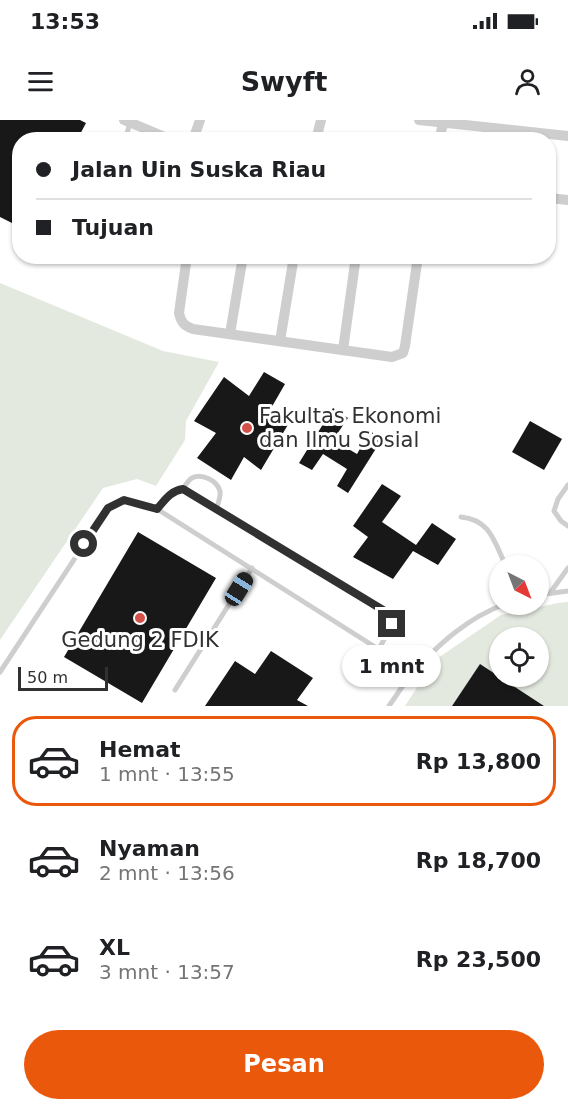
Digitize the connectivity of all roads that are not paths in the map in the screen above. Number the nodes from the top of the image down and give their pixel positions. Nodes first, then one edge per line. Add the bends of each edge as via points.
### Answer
1 (419, 120) edge
2 (127, 121) edge
3 (443, 122) edge
4 (153, 132) edge
5 (532, 132) edge
6 (187, 264) edge
7 (242, 264) edge
8 (293, 264) edge
9 (355, 264) edge
10 (417, 264) edge
11 (230, 334) junction
12 (280, 341) junction
13 (343, 350) junction
14 (568, 485) edge
15 (183, 489) junction
16 (157, 509) junction
17 (216, 510) junction
18 (461, 517) dead end
19 (568, 526) edge
20 (500, 555) edge
21 (252, 568) junction
22 (568, 568) edge
23 (568, 591) edge
24 (550, 593) joint
25 (489, 611) edge
26 (379, 649) junction
27 (413, 671) junction
28 (0, 672) edge
29 (175, 690) dead end
30 (389, 706) edge

1 - 3 street
2 - 4 street
3 - 5 street
6 - 11 street via 181,321 193,329
7 - 11 street
8 - 12 street
9 - 13 street
10 - 13 street via 403,353 392,357
11 - 12 street
12 - 13 street
14 - 19 lane via 554,511
15 - 16 lane via 169,495
15 - 17 lane
15 - 17 lane via 190,479 208,478 221,493
16 - 21 lane
16 - 28 lane via 124,500 108,508
17 - 26 lane via 383,610 392,624
18 - 20 lane via 480,522
21 - 26 lane
21 - 29 lane
22 - 24 lane
23 - 24 lane
25 - 27 lane via 443,641
26 - 27 lane
27 - 30 lane

